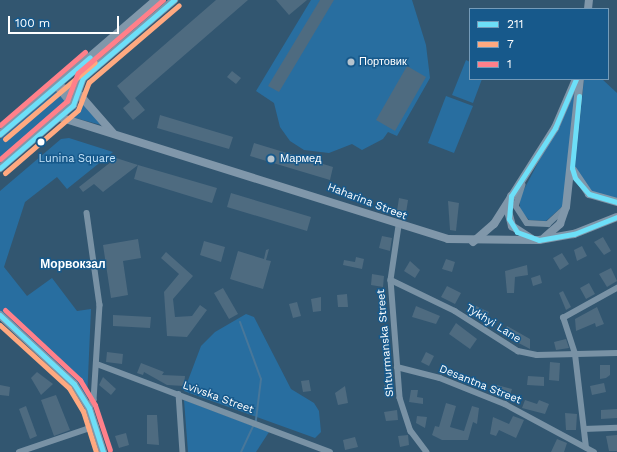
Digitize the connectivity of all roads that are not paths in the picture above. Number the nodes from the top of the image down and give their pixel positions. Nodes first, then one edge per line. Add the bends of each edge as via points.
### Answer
1 (156, 0) edge
2 (174, 0) edge
3 (576, 80) edge
4 (580, 80) edge
5 (57, 86) junction
6 (78, 93) junction
7 (73, 105) junction
8 (59, 117) junction
9 (0, 134) edge
10 (113, 134) junction
11 (536, 158) junction
12 (0, 168) edge
13 (572, 168) junction
14 (511, 196) junction
15 (617, 202) edge
16 (566, 207) junction
17 (87, 213) dead end
18 (617, 217) edge
19 (399, 226) junction
20 (539, 240) junction
21 (473, 242) junction
22 (390, 280) junction
23 (617, 288) edge
24 (0, 315) edge
25 (617, 353) edge
26 (575, 354) junction
27 (97, 364) junction
28 (397, 366) junction
29 (178, 394) junction
30 (89, 408) junction
31 (96, 426) junction
32 (617, 428) edge
33 (584, 429) junction
34 (586, 448) junction
35 (318, 449) edge
36 (19, 452) edge
37 (103, 452) edge
38 (183, 452) edge
39 (330, 452) edge
40 (427, 452) edge
41 (594, 452) edge

1 - 5 street
2 - 6 street via 83,78
3 - 11 street via 564,111
4 - 13 street
5 - 6 street
5 - 7 street
5 - 9 street
6 - 7 street
6 - 10 street
7 - 8 street
8 - 10 street, Haharina Street
8 - 12 street
10 - 19 street, Haharina Street via 324,197
11 - 14 street
11 - 16 street via 518,196 520,216 527,223 543,226
13 - 15 street via 589,194
13 - 16 street
14 - 20 street via 508,211 512,226 524,236
14 - 21 street via 489,230
16 - 20 street via 560,224
17 - 27 street via 100,305
18 - 20 street, Haharina Street via 574,234
19 - 21 street, Haharina Street
19 - 22 street, Shturmanska Street
20 - 21 street, Haharina Street
22 - 26 street, Tykhyi Lane via 450,309 518,351 537,355
22 - 28 street, Shturmanska Street
23 - 26 street via 563,318
24 - 30 street via 64,373
25 - 26 street, Tykhyi Lane
26 - 33 street
27 - 29 street, Lvivska Street
27 - 30 street via 94,400
28 - 34 street, Desantna Street via 440,378 505,404
28 - 40 street, Shturmanska Street via 404,415
29 - 35 street, Lvivska Street via 268,427
29 - 38 street
30 - 31 street
31 - 36 street
31 - 37 street
32 - 33 street
33 - 34 street
34 - 41 street, Desantna Street
35 - 39 street, Lvivska Street

